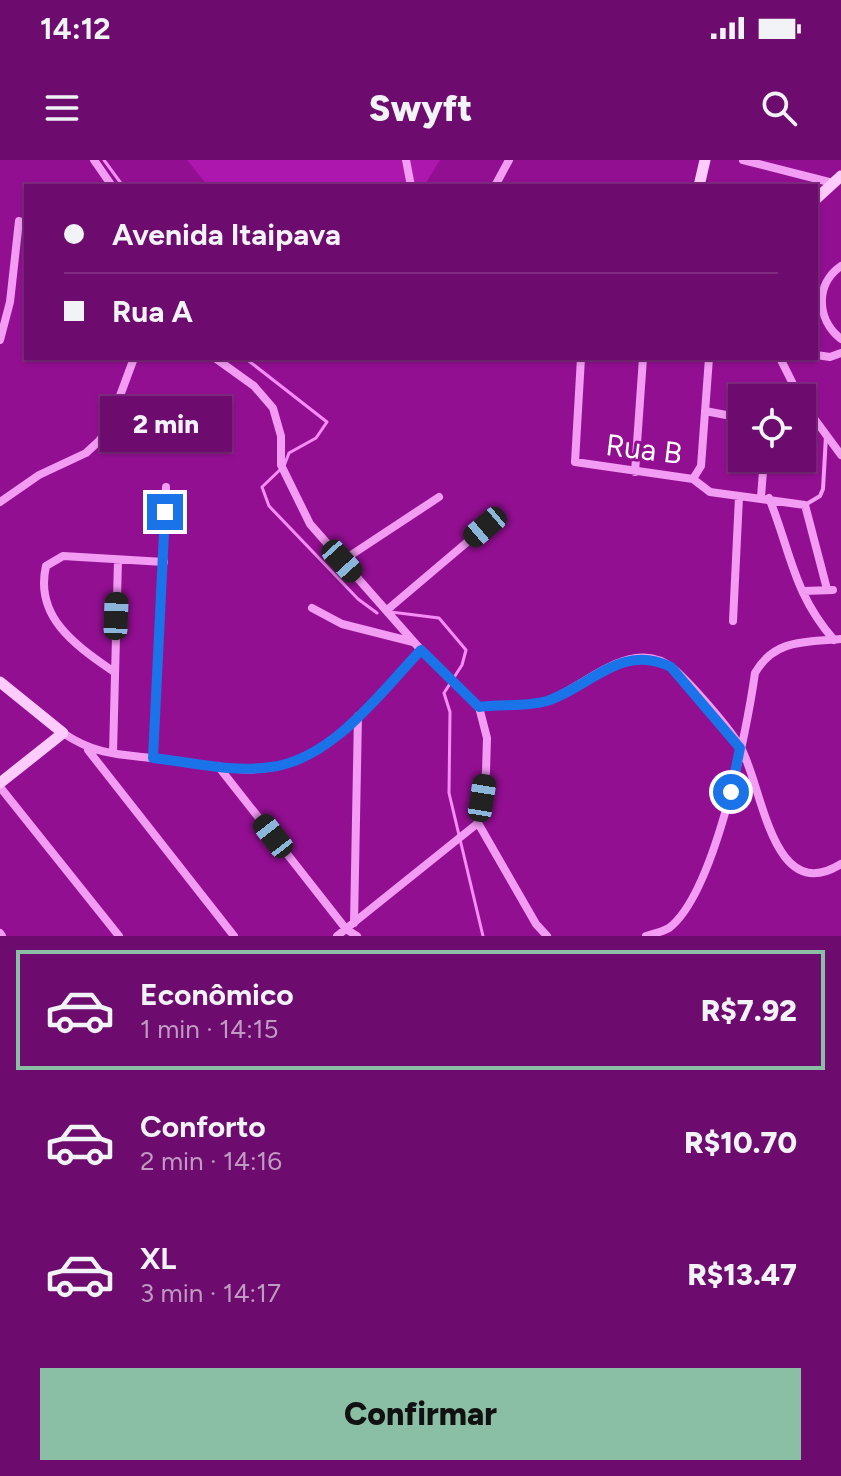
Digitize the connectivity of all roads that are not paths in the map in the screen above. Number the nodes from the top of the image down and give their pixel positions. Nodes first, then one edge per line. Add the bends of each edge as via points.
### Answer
1 (94, 160) edge
2 (406, 160) edge
3 (509, 160) edge
4 (705, 160) edge
5 (743, 160) edge
6 (837, 180) edge
7 (111, 184) edge
8 (411, 184) edge
9 (496, 184) edge
10 (699, 184) edge
11 (818, 197) edge
12 (19, 221) dead end
13 (841, 266) edge
14 (841, 339) edge
15 (0, 340) edge
16 (841, 353) edge
17 (818, 355) edge
18 (133, 360) edge
19 (218, 360) edge
20 (581, 360) edge
21 (643, 360) edge
22 (709, 360) edge
23 (781, 360) edge
24 (793, 384) edge
25 (705, 411) junction
26 (728, 415) edge
27 (816, 425) edge
28 (826, 435) junction
29 (841, 455) edge
30 (635, 472) junction
31 (764, 472) edge
32 (693, 479) junction
33 (166, 487) dead end
34 (439, 497) dead end
35 (739, 497) junction
36 (765, 498) junction
37 (0, 502) edge
38 (805, 505) junction
39 (485, 527) dead end
40 (118, 560) junction
41 (342, 561) junction
42 (164, 562) junction
43 (804, 591) junction
44 (312, 608) dead end
45 (387, 610) junction
46 (733, 621) dead end
47 (838, 639) edge
48 (414, 642) junction
49 (421, 650) junction
50 (114, 672) junction
51 (0, 682) edge
52 (479, 707) junction
53 (358, 716) junction
54 (63, 733) junction
55 (740, 748) junction
56 (88, 750) junction
57 (113, 753) junction
58 (153, 758) junction
59 (218, 766) junction
60 (0, 785) edge
61 (478, 823) junction
62 (841, 864) edge
63 (354, 923) junction
64 (346, 929) junction
65 (119, 936) edge
66 (234, 936) edge
67 (337, 936) edge
68 (357, 936) edge
69 (547, 936) edge
70 (646, 936) edge

1 - 7 street
2 - 8 street
3 - 9 street
4 - 10 street
5 - 6 street
6 - 11 street
12 - 15 street
13 - 14 street via 827,275 822,299 826,323
16 - 17 street
18 - 37 street via 99,441
19 - 41 street via 254,386 273,408 281,436 281,465 291,491 310,524
20 - 30 street, Rua B via 575,462
21 - 30 street
22 - 25 street
23 - 24 street
25 - 26 street
25 - 32 street via 701,466
27 - 28 street
28 - 29 street
28 - 38 lane via 823,489
30 - 32 street, Rua B
31 - 36 street
32 - 35 street, Rua B via 710,492
33 - 42 street
34 - 41 street
35 - 36 street, Rua B
35 - 46 street
36 - 38 street, Rua B
36 - 43 street
38 - 43 street via 830,590
39 - 45 street
40 - 42 street
40 - 50 street
40 - 50 street via 63,556 46,566 43,578 58,628
41 - 45 street
42 - 58 street
43 - 47 street via 811,610
44 - 48 street via 342,624
45 - 48 street
47 - 55 street via 787,644 762,660
48 - 49 street
49 - 52 street
49 - 53 street
50 - 57 street
51 - 54 street
52 - 55 street via 547,701 621,661 659,661 688,683
52 - 61 street via 487,738
53 - 59 street via 325,744 274,767
53 - 63 street
54 - 56 street
54 - 60 street
55 - 62 street via 787,860 809,875
55 - 70 street via 726,815 704,871 669,928
56 - 57 street
56 - 66 street
57 - 58 street
58 - 59 street
59 - 64 street
60 - 65 street
61 - 63 street
61 - 69 street
63 - 64 street
64 - 67 street
64 - 68 street

